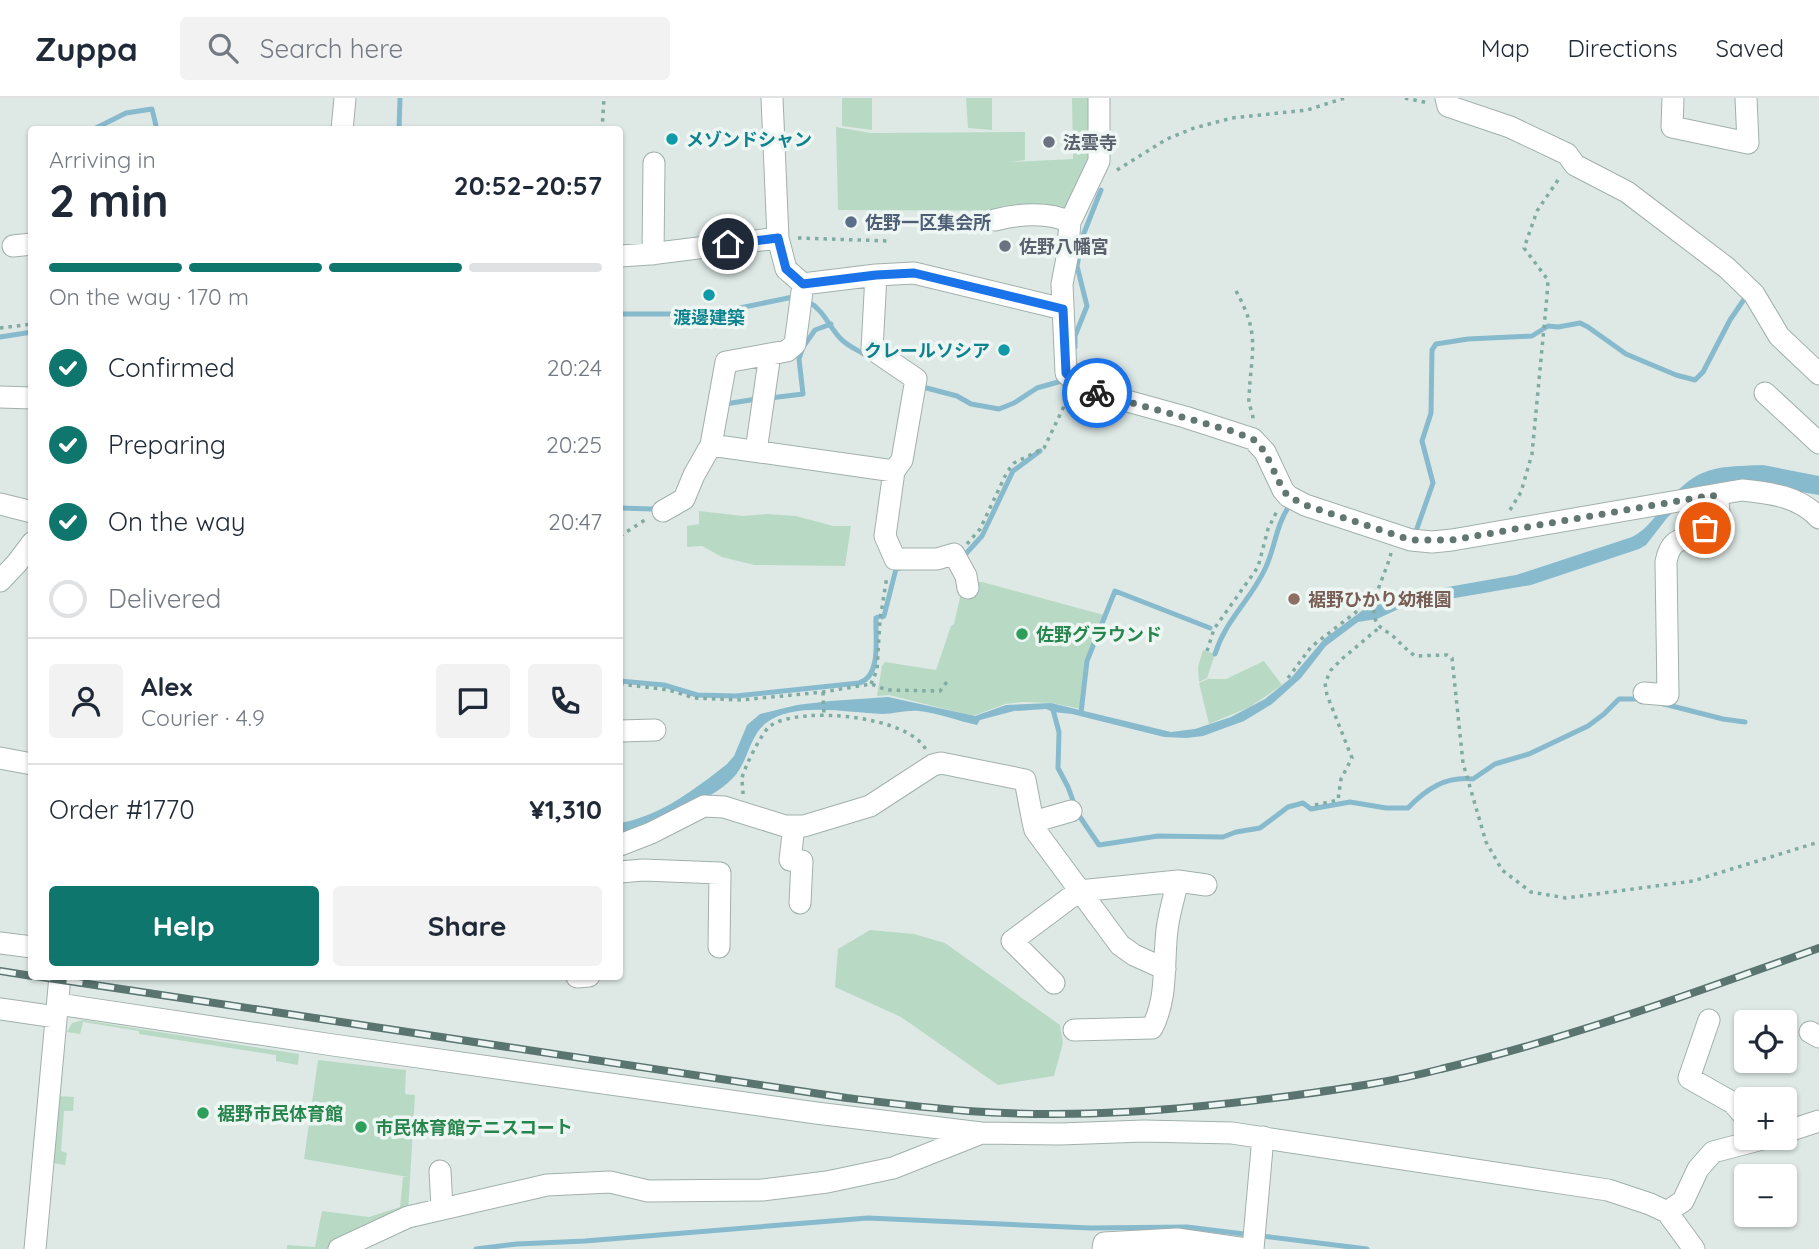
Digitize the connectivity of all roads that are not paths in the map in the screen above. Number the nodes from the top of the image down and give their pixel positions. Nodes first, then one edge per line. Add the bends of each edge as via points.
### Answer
1 (345, 98) edge
2 (772, 98) edge
3 (1099, 98) edge
4 (1446, 98) edge
5 (1673, 98) edge
6 (1746, 98) edge
7 (342, 126) edge
8 (654, 163) dead end
9 (995, 220) dead end
10 (1070, 222) junction
11 (787, 238) junction
12 (653, 254) junction
13 (623, 256) edge
14 (876, 275) junction
15 (803, 284) junction
16 (1063, 309) junction
17 (788, 352) junction
18 (1819, 373) edge
19 (1765, 393) dead end
20 (0, 397) edge
21 (28, 398) edge
22 (1819, 443) edge
23 (711, 445) junction
24 (757, 451) junction
25 (894, 471) junction
26 (1713, 495) junction
27 (1815, 504) edge
28 (0, 505) edge
29 (28, 511) edge
30 (663, 511) road end
31 (28, 548) edge
32 (0, 581) edge
33 (968, 588) dead end
34 (1644, 693) dead end
35 (655, 730) dead end
36 (623, 732) edge
37 (0, 758) edge
38 (28, 763) edge
39 (1071, 811) dead end
40 (1033, 822) junction
41 (794, 826) junction
42 (623, 844) edge
43 (623, 872) edge
44 (1178, 881) junction
45 (1206, 885) dead end
46 (1079, 891) junction
47 (800, 903) dead end
48 (0, 943) edge
49 (28, 946) edge
50 (719, 947) dead end
51 (1165, 969) junction
52 (60, 980) edge
53 (1054, 983) dead end
54 (0, 1009) edge
55 (57, 1010) junction
56 (1709, 1020) dead end
57 (1074, 1030) dead end
58 (1734, 1104) edge
59 (1819, 1121) edge
60 (1797, 1128) edge
61 (981, 1133) junction
62 (1263, 1137) junction
63 (1734, 1146) edge
64 (440, 1171) dead end
65 (442, 1208) junction
66 (1667, 1212) junction
67 (35, 1249) edge
68 (339, 1249) edge
69 (1103, 1249) edge
70 (1246, 1249) edge
71 (1253, 1249) edge
72 (1694, 1249) edge

1 - 7 street
2 - 11 street
3 - 10 street via 1098,161
4 - 18 street via 1448,106 1510,127 1567,154 1573,162 1627,192 1727,268 1754,295 1779,336
5 - 6 street via 1672,127 1748,143
8 - 12 street
9 - 10 street via 1040,215
10 - 16 street
11 - 12 street
11 - 15 street via 786,269
12 - 13 street
14 - 15 street
14 - 16 street via 914,273
14 - 25 street via 872,349 914,388 902,460
15 - 17 street via 795,344
16 - 26 street via 1066,373 1077,384 1253,439 1288,496 1411,540 1432,542 1506,531
17 - 23 street via 718,362
17 - 24 street
19 - 22 street
20 - 21 street
23 - 24 street
23 - 30 street via 684,499
24 - 25 street
25 - 33 street via 885,536 895,559 957,558
26 - 27 street via 1742,490
26 - 34 street via 1719,511 1705,528 1668,550 1668,695
28 - 29 street
31 - 32 street
35 - 36 street
37 - 38 street
39 - 40 street
40 - 41 street via 1025,780 948,763 933,765 870,806
40 - 46 street
41 - 42 street via 704,806
41 - 47 street via 790,860 802,861
43 - 50 street via 720,873
44 - 45 street
44 - 46 street
44 - 51 street via 1167,928
46 - 51 street via 1120,945
46 - 53 street via 1012,941
48 - 49 street
51 - 57 street via 1158,1018 1152,1028
52 - 55 street
54 - 55 street
55 - 61 street
55 - 67 street
56 - 58 street via 1689,1078
59 - 60 street
61 - 62 street via 1144,1130
61 - 65 street via 893,1168 827,1182 762,1190 648,1191 610,1182 547,1185
62 - 66 street via 1608,1190
62 - 71 street
63 - 66 street via 1713,1152 1698,1168 1684,1201
64 - 65 street
65 - 68 street via 408,1217
66 - 72 street
69 - 70 street via 1104,1242 1177,1239

